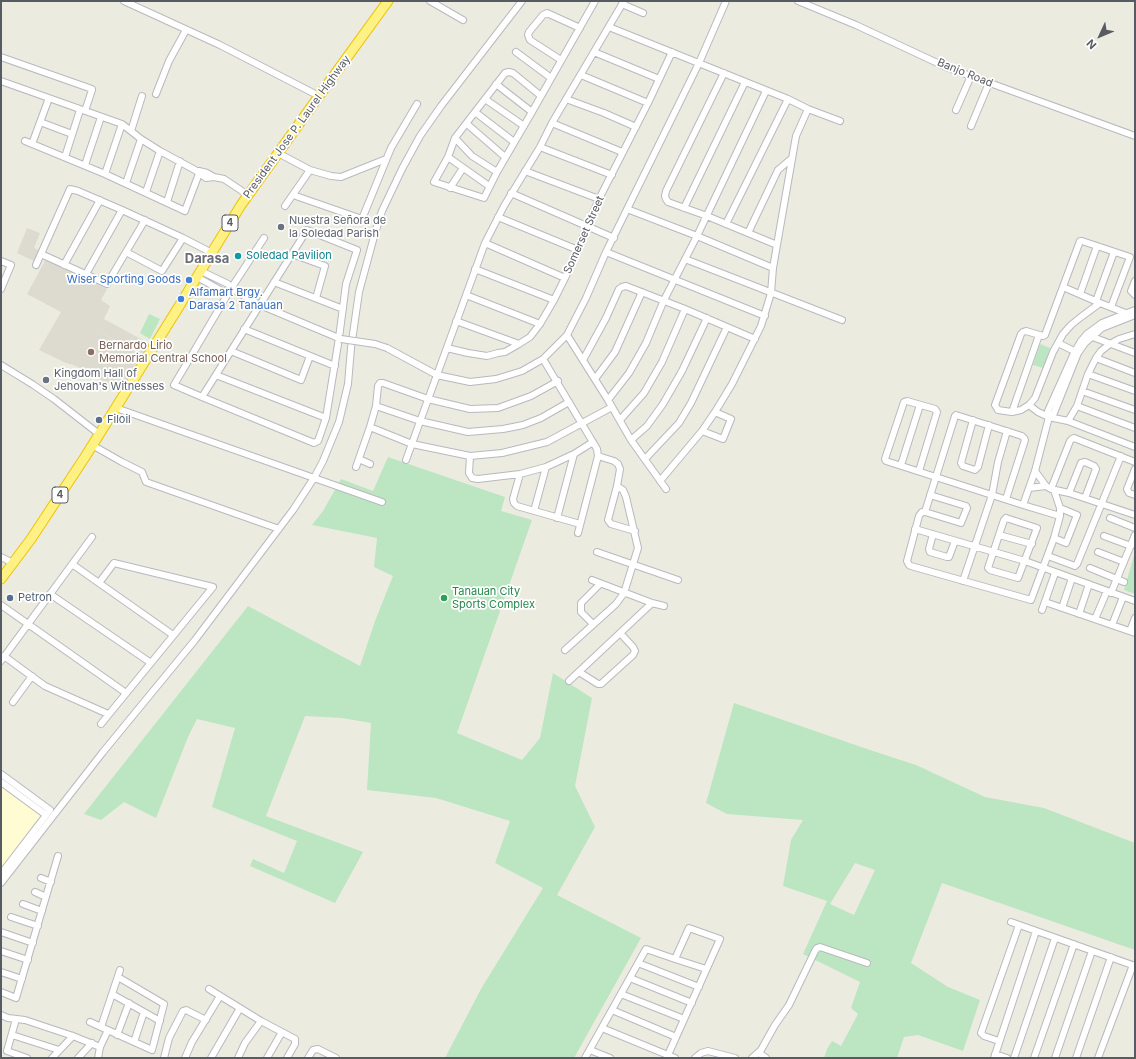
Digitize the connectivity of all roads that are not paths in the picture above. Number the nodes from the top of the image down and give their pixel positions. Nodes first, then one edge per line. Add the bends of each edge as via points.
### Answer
1 (124, 1) edge
2 (388, 1) edge
3 (430, 1) edge
4 (522, 1) edge
5 (595, 1) edge
6 (726, 1) edge
7 (802, 1) edge
8 (623, 3) edge
9 (643, 13) dead end
10 (463, 20) dead end
11 (609, 27) junction
12 (580, 28) junction
13 (186, 30) junction
14 (516, 52) dead end
15 (594, 52) junction
16 (672, 52) junction
17 (1, 57) edge
18 (562, 60) junction
19 (699, 63) junction
20 (724, 73) junction
21 (580, 75) junction
22 (971, 76) junction
23 (552, 78) junction
24 (659, 79) junction
25 (1, 81) edge
26 (745, 82) junction
27 (989, 83) junction
28 (496, 84) junction
29 (766, 91) junction
30 (156, 94) dead end
31 (142, 96) dead end
32 (319, 96) junction
33 (541, 96) junction
34 (49, 98) junction
35 (485, 99) junction
36 (566, 99) junction
37 (788, 99) junction
38 (648, 103) junction
39 (417, 104) dead end
40 (808, 109) junction
41 (83, 110) junction
42 (956, 110) dead end
43 (476, 112) junction
44 (532, 112) junction
45 (101, 117) junction
46 (840, 121) dead end
47 (40, 122) junction
48 (552, 123) junction
49 (122, 124) junction
50 (467, 124) junction
51 (524, 126) junction
52 (971, 126) dead end
53 (636, 127) junction
54 (131, 131) junction
55 (72, 134) junction
56 (1135, 136) edge
57 (455, 138) junction
58 (141, 139) junction
59 (24, 141) dead end
60 (514, 142) junction
61 (32, 144) junction
62 (540, 146) junction
63 (160, 151) junction
64 (622, 152) junction
65 (278, 154) junction
66 (64, 157) junction
67 (448, 157) junction
68 (505, 157) junction
69 (386, 159) junction
70 (791, 159) junction
71 (180, 161) junction
72 (85, 165) junction
73 (463, 168) junction
74 (310, 170) junction
75 (198, 171) junction
76 (525, 171) junction
77 (497, 172) junction
78 (105, 174) junction
79 (612, 175) junction
80 (126, 183) junction
81 (489, 186) junction
82 (450, 188) junction
83 (146, 192) junction
84 (511, 194) junction
85 (293, 195) junction
86 (248, 196) junction
87 (599, 199) junction
88 (100, 200) junction
89 (167, 202) junction
90 (285, 206) dead end
91 (684, 208) junction
92 (627, 209) junction
93 (122, 210) junction
94 (707, 216) junction
95 (498, 217) junction
96 (145, 220) junction
97 (726, 224) junction
98 (588, 226) junction
99 (748, 233) junction
100 (697, 236) junction
101 (183, 238) junction
102 (264, 238) dead end
103 (614, 238) junction
104 (485, 243) junction
105 (777, 245) junction
106 (1097, 246) junction
107 (578, 250) junction
108 (126, 252) junction
109 (606, 252) junction
110 (1114, 252) junction
111 (41, 254) junction
112 (212, 254) junction
113 (292, 254) junction
114 (685, 259) junction
115 (1, 261) edge
116 (64, 264) junction
117 (36, 266) dead end
118 (773, 268) junction
119 (476, 269) junction
120 (86, 274) junction
121 (199, 274) junction
122 (565, 278) junction
123 (674, 279) junction
124 (1135, 281) edge
125 (274, 282) junction
126 (1063, 287) junction
127 (1, 290) edge
128 (232, 290) junction
129 (642, 292) junction
130 (771, 293) junction
131 (1080, 294) junction
132 (466, 295) junction
133 (1135, 295) edge
134 (316, 298) junction
135 (554, 300) junction
136 (664, 300) junction
137 (1098, 302) junction
138 (260, 305) junction
139 (1111, 307) junction
140 (343, 309) junction
141 (685, 309) junction
142 (1126, 313) junction
143 (1134, 314) edge
144 (765, 316) junction
145 (707, 318) junction
146 (456, 320) junction
147 (842, 320) dead end
148 (540, 324) junction
149 (727, 327) junction
150 (244, 329) junction
151 (567, 335) junction
152 (1039, 335) junction
153 (1135, 335) edge
154 (1089, 336) junction
155 (340, 339) junction
156 (755, 339) junction
157 (1058, 343) junction
158 (520, 344) junction
159 (1110, 344) junction
160 (447, 348) junction
161 (231, 351) junction
162 (1077, 352) junction
163 (1135, 353) edge
164 (310, 356) junction
165 (1096, 358) junction
166 (544, 359) junction
167 (583, 360) junction
168 (1, 365) edge
169 (335, 366) junction
170 (1135, 373) edge
171 (1088, 374) junction
172 (216, 375) junction
173 (437, 375) junction
174 (595, 379) junction
175 (558, 381) junction
176 (1082, 390) junction
177 (1135, 391) edge
178 (202, 397) junction
179 (428, 399) junction
180 (608, 400) junction
181 (569, 402) junction
182 (920, 405) junction
183 (1029, 405) junction
184 (376, 406) junction
185 (1076, 406) junction
186 (612, 407) junction
187 (116, 408) junction
188 (1135, 410) edge
189 (715, 412) junction
190 (1012, 412) junction
191 (1049, 417) junction
192 (326, 418) junction
193 (620, 420) junction
194 (973, 420) junction
195 (420, 421) junction
196 (1068, 421) junction
197 (582, 424) junction
198 (989, 425) junction
199 (370, 427) junction
200 (1135, 428) edge
201 (702, 431) junction
202 (1007, 431) junction
203 (99, 434) junction
204 (631, 440) junction
205 (593, 442) junction
206 (412, 444) junction
207 (92, 445) junction
208 (1135, 447) edge
209 (574, 454) junction
210 (470, 456) junction
211 (598, 456) junction
212 (1121, 456) junction
213 (359, 459) junction
214 (645, 459) junction
215 (406, 460) dead end
216 (1135, 462) edge
217 (370, 464) dead end
218 (901, 465) junction
219 (356, 467) dead end
220 (546, 467) junction
221 (1135, 469) edge
222 (919, 471) junction
223 (1034, 471) junction
224 (520, 474) junction
225 (936, 477) junction
226 (314, 478) junction
227 (660, 481) junction
228 (617, 486) junction
229 (1029, 488) junction
230 (1050, 488) junction
231 (666, 489) dead end
232 (1069, 493) junction
233 (930, 495) junction
234 (992, 495) junction
235 (1135, 495) edge
236 (1085, 498) junction
237 (1006, 499) junction
238 (382, 502) dead end
239 (1102, 504) junction
240 (1023, 505) junction
241 (1060, 508) junction
242 (534, 511) junction
243 (925, 512) junction
244 (1135, 515) edge
245 (1060, 516) junction
246 (557, 518) junction
247 (1110, 518) dead end
248 (580, 524) junction
249 (1135, 528) edge
250 (279, 529) junction
251 (915, 529) junction
252 (635, 532) junction
253 (578, 533) dead end
254 (933, 534) junction
255 (999, 535) junction
256 (1135, 535) edge
257 (1104, 536) dead end
258 (92, 537) dead end
259 (1054, 538) junction
260 (955, 541) junction
261 (1032, 544) junction
262 (975, 546) junction
263 (1131, 546) junction
264 (597, 552) dead end
265 (994, 552) junction
266 (1098, 552) dead end
267 (1048, 556) junction
268 (1, 557) edge
269 (1025, 561) junction
270 (1124, 562) junction
271 (12, 563) junction
272 (72, 564) junction
273 (633, 564) junction
274 (1043, 568) junction
275 (1090, 568) dead end
276 (1055, 573) junction
277 (1072, 578) junction
278 (1, 579) edge
279 (1117, 579) junction
280 (592, 580) dead end
281 (678, 580) dead end
282 (963, 581) junction
283 (1124, 582) dead end
284 (99, 583) junction
285 (600, 584) junction
286 (1088, 584) junction
287 (1109, 592) junction
288 (624, 593) junction
289 (50, 594) junction
290 (1123, 597) junction
291 (1135, 601) edge
292 (1045, 602) junction
293 (652, 603) junction
294 (1, 606) edge
295 (664, 606) dead end
296 (1062, 608) junction
297 (1042, 610) dead end
298 (1079, 614) junction
299 (1135, 618) edge
300 (1095, 619) junction
301 (28, 624) junction
302 (593, 624) junction
303 (1112, 625) junction
304 (1132, 632) edge
305 (620, 633) junction
306 (173, 635) junction
307 (565, 650) dead end
308 (3, 658) edge
309 (150, 663) junction
310 (579, 672) junction
311 (32, 676) junction
312 (569, 681) dead end
313 (126, 693) junction
314 (13, 702) dead end
315 (108, 714) junction
316 (101, 724) dead end
317 (1, 774) edge
318 (1, 782) edge
319 (46, 815) junction
320 (58, 856) dead end
321 (1, 874) edge
322 (41, 878) dead end
323 (51, 882) junction
324 (1, 883) edge
325 (35, 892) dead end
326 (46, 897) junction
327 (23, 904) dead end
328 (42, 910) junction
329 (11, 917) dead end
330 (1011, 922) dead end
331 (1019, 925) junction
332 (38, 926) junction
333 (1036, 931) junction
334 (1, 932) edge
335 (1055, 938) junction
336 (33, 943) junction
337 (1074, 944) junction
338 (1, 951) edge
339 (1092, 951) junction
340 (1111, 957) junction
341 (675, 959) junction
342 (28, 960) junction
343 (638, 963) junction
344 (867, 963) dead end
345 (1134, 965) edge
346 (706, 969) junction
347 (120, 970) dead end
348 (1, 972) edge
349 (118, 977) junction
350 (630, 978) junction
351 (22, 979) junction
352 (699, 987) junction
353 (209, 989) dead end
354 (1, 992) edge
355 (112, 994) junction
356 (621, 994) junction
357 (220, 996) junction
358 (129, 1003) junction
359 (692, 1003) junction
360 (240, 1008) junction
361 (612, 1010) junction
362 (144, 1012) junction
363 (1, 1015) edge
364 (16, 1019) junction
365 (684, 1019) junction
366 (160, 1020) junction
367 (206, 1020) junction
368 (261, 1021) junction
369 (90, 1022) dead end
370 (101, 1027) junction
371 (602, 1028) junction
372 (108, 1030) junction
373 (282, 1032) junction
374 (12, 1035) junction
375 (117, 1035) junction
376 (73, 1036) junction
377 (676, 1037) junction
378 (134, 1042) junction
379 (999, 1042) junction
380 (92, 1043) junction
381 (100, 1047) junction
382 (59, 1050) junction
383 (590, 1050) junction
384 (759, 1053) junction
385 (994, 1056) edge
386 (672, 1057) edge
387 (27, 1058) edge
388 (52, 1058) edge
389 (78, 1058) edge
390 (98, 1058) edge
391 (164, 1058) edge
392 (185, 1058) edge
393 (211, 1058) edge
394 (238, 1058) edge
395 (266, 1058) edge
396 (287, 1058) edge
397 (308, 1058) edge
398 (336, 1058) edge
399 (586, 1058) edge
400 (610, 1058) edge
401 (695, 1058) edge
402 (735, 1058) edge
403 (752, 1058) edge
404 (766, 1058) edge
405 (1007, 1058) edge
406 (1014, 1058) edge
407 (1034, 1058) edge
408 (1055, 1058) edge
409 (1076, 1058) edge
410 (1098, 1058) edge

1 - 13 street
2 - 32 highway, President Jose P. Laurel Highway / 4
3 - 10 street
4 - 226 street via 420,136 382,211 359,292 348,384 339,422
5 - 12 street
6 - 19 street
7 - 22 street, Banjo Road
8 - 9 street
8 - 11 street
11 - 15 street
11 - 16 street
12 - 18 street
12 - 18 street via 547,14 543,15 529,32 530,40
13 - 30 street
13 - 32 street
14 - 23 street
15 - 21 street
15 - 24 street
16 - 19 street
16 - 24 street, Somerset Street
17 - 41 street via 92,89
18 - 23 street
19 - 20 street
19 - 92 street
20 - 26 street
20 - 91 street via 666,191 668,202
21 - 36 street
21 - 38 street
22 - 27 street, Banjo Road
22 - 42 street
23 - 33 street
24 - 38 street, Somerset Street
25 - 34 street
26 - 29 street
26 - 91 street
27 - 52 street
27 - 56 street, Banjo Road
28 - 33 street via 505,73 513,73
28 - 35 street
28 - 44 street
29 - 37 street
29 - 94 street
31 - 54 street
32 - 65 highway, President Jose P. Laurel Highway / 4
33 - 44 street
34 - 41 street
34 - 47 street
35 - 43 street
35 - 51 street
36 - 48 street
36 - 53 street
37 - 40 street
37 - 97 street
38 - 53 street, Somerset Street
39 - 69 street
40 - 46 street
40 - 70 street via 796,136
41 - 45 street
41 - 55 street
43 - 50 street
43 - 60 street
44 - 51 street
45 - 49 street
45 - 72 street
47 - 55 street
47 - 61 street
48 - 62 street
48 - 64 street
49 - 54 street
49 - 78 street
50 - 57 street
50 - 68 street
51 - 60 street
53 - 64 street, Somerset Street
54 - 58 street
55 - 66 street
57 - 67 street
57 - 77 street via 472,156
58 - 63 street
58 - 80 street
59 - 61 street
60 - 68 street
61 - 66 street
62 - 76 street
62 - 79 street
63 - 71 street
63 - 83 street
64 - 79 street, Somerset Street
65 - 74 street
65 - 86 highway, President Jose P. Laurel Highway / 4
66 - 72 street
67 - 73 street
67 - 82 street via 434,182
68 - 77 street
69 - 74 street via 341,177
69 - 85 street via 362,218
70 - 99 street via 778,170
70 - 105 street
71 - 75 street
71 - 89 street
72 - 78 street
73 - 81 street
73 - 82 street
74 - 85 street
75 - 86 street via 224,179
75 - 89 street via 185,211
76 - 84 street
76 - 87 street
77 - 81 street
78 - 80 street
79 - 87 street, Somerset Street
80 - 83 street
81 - 82 street via 484,198
83 - 89 street
84 - 95 street
84 - 98 street
85 - 90 street
86 - 112 highway, President Jose P. Laurel Highway / 4
87 - 98 street, Somerset Street
88 - 93 street
88 - 111 street via 70,189
88 - 116 street
91 - 94 street
92 - 100 street
92 - 103 street
93 - 96 street
93 - 120 street
94 - 97 street
94 - 100 street
95 - 104 street
95 - 107 street
96 - 101 street
96 - 108 street
97 - 99 street
98 - 103 street
98 - 107 street, Somerset Street
99 - 105 street
100 - 114 street
100 - 118 street
101 - 108 street via 162,271
101 - 112 street
102 - 128 street
103 - 109 street
104 - 119 street
104 - 122 street
105 - 118 street
106 - 110 street
106 - 126 street via 1082,241 1079,243
106 - 131 street
107 - 122 street, Somerset Street
108 - 120 street via 107,284
109 - 123 street
109 - 151 street
110 - 137 street
110 - 139 street via 1130,257
111 - 116 street
111 - 117 street
112 - 121 highway, President Jose P. Laurel Highway / 4
113 - 125 street
113 - 134 street via 325,266
113 - 140 street via 307,230 356,250 346,284
114 - 123 street
114 - 130 street
115 - 127 street via 10,265
116 - 120 street
118 - 130 street
119 - 132 street
119 - 135 street
121 - 128 street via 228,284
121 - 128 street via 222,292
121 - 187 highway, President Jose P. Laurel Highway / 4
122 - 135 street, Somerset Street
123 - 136 street
123 - 144 street
124 - 133 street via 1131,292
125 - 134 street
125 - 138 street
126 - 131 street
126 - 152 street via 1045,335
128 - 138 street
128 - 178 street via 174,385
129 - 136 street
129 - 167 street via 626,286 619,289
129 - 174 street via 615,352
130 - 144 street
130 - 147 street
131 - 137 street
132 - 146 street
132 - 148 street
134 - 140 street
135 - 148 street, Somerset Street
136 - 141 street
136 - 180 street via 646,343 629,373
137 - 139 street
137 - 157 street via 1071,325
138 - 150 street
138 - 155 street
139 - 142 street
140 - 155 street
141 - 145 street
141 - 193 street via 662,362 644,393
142 - 143 street
142 - 154 street via 1102,323
143 - 154 street
144 - 156 street
145 - 149 street
145 - 204 street via 663,404 647,426
146 - 158 street
146 - 160 street
148 - 158 street, Somerset Street via 530,337
149 - 156 street
149 - 214 street via 679,423
150 - 161 street
150 - 164 street
151 - 166 street
151 - 167 street
152 - 190 street
152 - 190 street via 1026,331 1021,334 995,405 998,410
153 - 159 street
154 - 159 street
154 - 162 street
155 - 169 street
155 - 173 street, bridge via 387,348
156 - 189 street
157 - 162 street
157 - 183 street via 1035,398
158 - 160 street, Somerset Street via 505,352 487,356
159 - 163 street
159 - 165 street
160 - 173 street
161 - 164 street via 301,380
161 - 172 street
162 - 191 street via 1048,411
164 - 169 street
165 - 170 street
165 - 171 street
166 - 173 street via 522,371 496,379 470,382
166 - 175 street
167 - 174 street
168 - 203 street via 54,399
169 - 192 street
171 - 176 street
171 - 177 street
172 - 178 street
172 - 192 street
173 - 179 street
174 - 180 street
175 - 179 street via 531,396 498,408 470,410
175 - 181 street
176 - 185 street
176 - 188 street
178 - 192 street via 314,443 318,441
179 - 184 street via 380,383
179 - 195 street
180 - 186 street
181 - 195 street via 541,418 503,429 468,432
181 - 197 street
182 - 218 street
182 - 218 street via 904,402 885,458 886,461
182 - 222 street via 935,409 936,412
183 - 190 street
183 - 191 street
184 - 195 street
184 - 199 street
185 - 196 street
185 - 200 street
186 - 193 street
186 - 197 street
187 - 203 highway, President Jose P. Laurel Highway / 4
187 - 226 street
189 - 201 street
189 - 201 street via 731,419 723,439
191 - 196 street
191 - 223 street
193 - 204 street
194 - 198 street
194 - 198 street via 961,463 974,470 978,467
194 - 225 street via 956,415 954,417
195 - 206 street
196 - 208 street
197 - 205 street
197 - 210 street via 547,442 502,453
198 - 202 street
199 - 206 street
199 - 213 street
201 - 227 street
202 - 234 street
202 - 237 street via 1022,436 1025,440
203 - 207 highway, President Jose P. Laurel Highway / 4
204 - 214 street
205 - 209 street
205 - 211 street
206 - 210 street
206 - 215 street
207 - 250 street via 142,472 146,482
207 - 271 highway, President Jose P. Laurel Highway / 4 via 47,515
209 - 220 street
209 - 246 street
210 - 224 street via 469,473 472,478
211 - 228 street via 618,464 620,469
211 - 248 street
212 - 216 street
212 - 230 street via 1074,438 1070,441
212 - 239 street
213 - 217 street
213 - 219 street
214 - 227 street
218 - 222 street
220 - 224 street
220 - 242 street
221 - 235 street via 1127,489
222 - 225 street
223 - 229 street
223 - 230 street
224 - 242 street via 514,503
225 - 233 street
225 - 234 street
226 - 238 street
226 - 250 street
227 - 231 street
228 - 252 street via 623,490 626,497
228 - 252 street via 608,520 611,524
229 - 230 street
229 - 240 street
230 - 232 street
230 - 241 street
232 - 236 street
232 - 236 street via 1081,463 1085,462 1096,469
233 - 243 street
233 - 243 street via 967,508 961,523
234 - 237 street
234 - 262 street
236 - 239 street
237 - 240 street
239 - 244 street
239 - 267 street via 1076,566
240 - 245 street
241 - 245 street
241 - 259 street via 1077,515 1066,543
242 - 246 street
243 - 251 street via 920,513
245 - 259 street
246 - 248 street
247 - 249 street
248 - 253 street
250 - 324 street via 195,640 103,752
251 - 254 street
251 - 282 street via 908,565
252 - 273 street via 638,548
254 - 260 street
254 - 260 street via 930,552 949,557
255 - 261 street
255 - 261 street via 1006,518 1037,528
255 - 265 street
256 - 263 street
257 - 263 street
258 - 272 street
259 - 267 street
260 - 262 street
261 - 269 street
262 - 265 street
262 - 282 street
263 - 270 street
264 - 273 street
265 - 269 street
265 - 269 street via 989,569 1017,578
266 - 270 street
267 - 274 street
268 - 271 street
269 - 274 street
270 - 279 street
271 - 278 highway, President Jose P. Laurel Highway / 4
272 - 284 street
272 - 289 street
273 - 281 street
273 - 288 street
274 - 276 street
274 - 282 street via 1031,600
275 - 279 street
276 - 277 street
276 - 292 street
277 - 286 street
277 - 296 street
279 - 283 street
279 - 287 street
280 - 285 street
284 - 306 street
284 - 306 street via 114,563 213,587
285 - 288 street
285 - 302 street via 580,604 581,612
286 - 287 street
286 - 298 street
287 - 290 street
287 - 300 street
288 - 293 street
288 - 302 street via 616,604
289 - 301 street
289 - 309 street
290 - 291 street
290 - 303 street
292 - 296 street
292 - 297 street
293 - 295 street
293 - 305 street
294 - 301 street
296 - 298 street
298 - 300 street
299 - 304 street
300 - 303 street
301 - 308 street
301 - 313 street
302 - 307 street
303 - 304 street
305 - 310 street
305 - 310 street via 633,647 633,655 601,684
306 - 309 street
308 - 311 street
309 - 313 street
310 - 312 street
311 - 314 street
311 - 315 street via 45,686
313 - 315 street
315 - 316 street
317 - 319 street via 50,810
318 - 319 street
319 - 321 street
320 - 323 street
322 - 323 street
323 - 326 street
325 - 326 street
326 - 328 street
327 - 328 street
328 - 332 street
329 - 332 street
330 - 331 street
331 - 333 street
331 - 379 street via 981,1033
332 - 336 street
333 - 335 street
333 - 379 street
334 - 336 street
335 - 337 street
335 - 406 street
336 - 342 street
337 - 339 street
337 - 407 street
338 - 342 street
339 - 340 street
339 - 408 street
340 - 345 street
340 - 409 street
341 - 343 street via 646,949
341 - 346 street
341 - 346 street via 689,928 720,939
342 - 351 street
343 - 350 street
343 - 352 street
344 - 384 street via 817,948 789,1005
345 - 410 street
346 - 352 street
347 - 349 street
348 - 351 street
349 - 355 street
349 - 366 street via 164,1004
350 - 356 street
350 - 359 street
351 - 354 street via 16,998
352 - 359 street
353 - 357 street
355 - 358 street
355 - 370 street
356 - 361 street
356 - 365 street
357 - 360 street
357 - 367 street
358 - 362 street
358 - 375 street
359 - 365 street
360 - 368 street
360 - 393 street
361 - 371 street
361 - 377 street
362 - 366 street
362 - 378 street
363 - 364 street
364 - 374 street
364 - 376 street
365 - 377 street
366 - 378 street via 152,1050
367 - 391 street via 186,1010 183,1011 169,1038
367 - 392 street
368 - 373 street
368 - 394 street
369 - 370 street
370 - 372 street
371 - 383 street
371 - 386 street
372 - 375 street
372 - 381 street
373 - 395 street
373 - 396 street via 295,1039
374 - 382 street
374 - 387 street via 8,1051
375 - 378 street
376 - 380 street
376 - 382 street
377 - 386 street
379 - 385 street
380 - 381 street
380 - 389 street
381 - 390 street
382 - 388 street
383 - 399 street
383 - 400 street
384 - 403 street
384 - 404 street
385 - 405 street
397 - 398 street via 313,1050 318,1049
401 - 402 street via 708,1051

